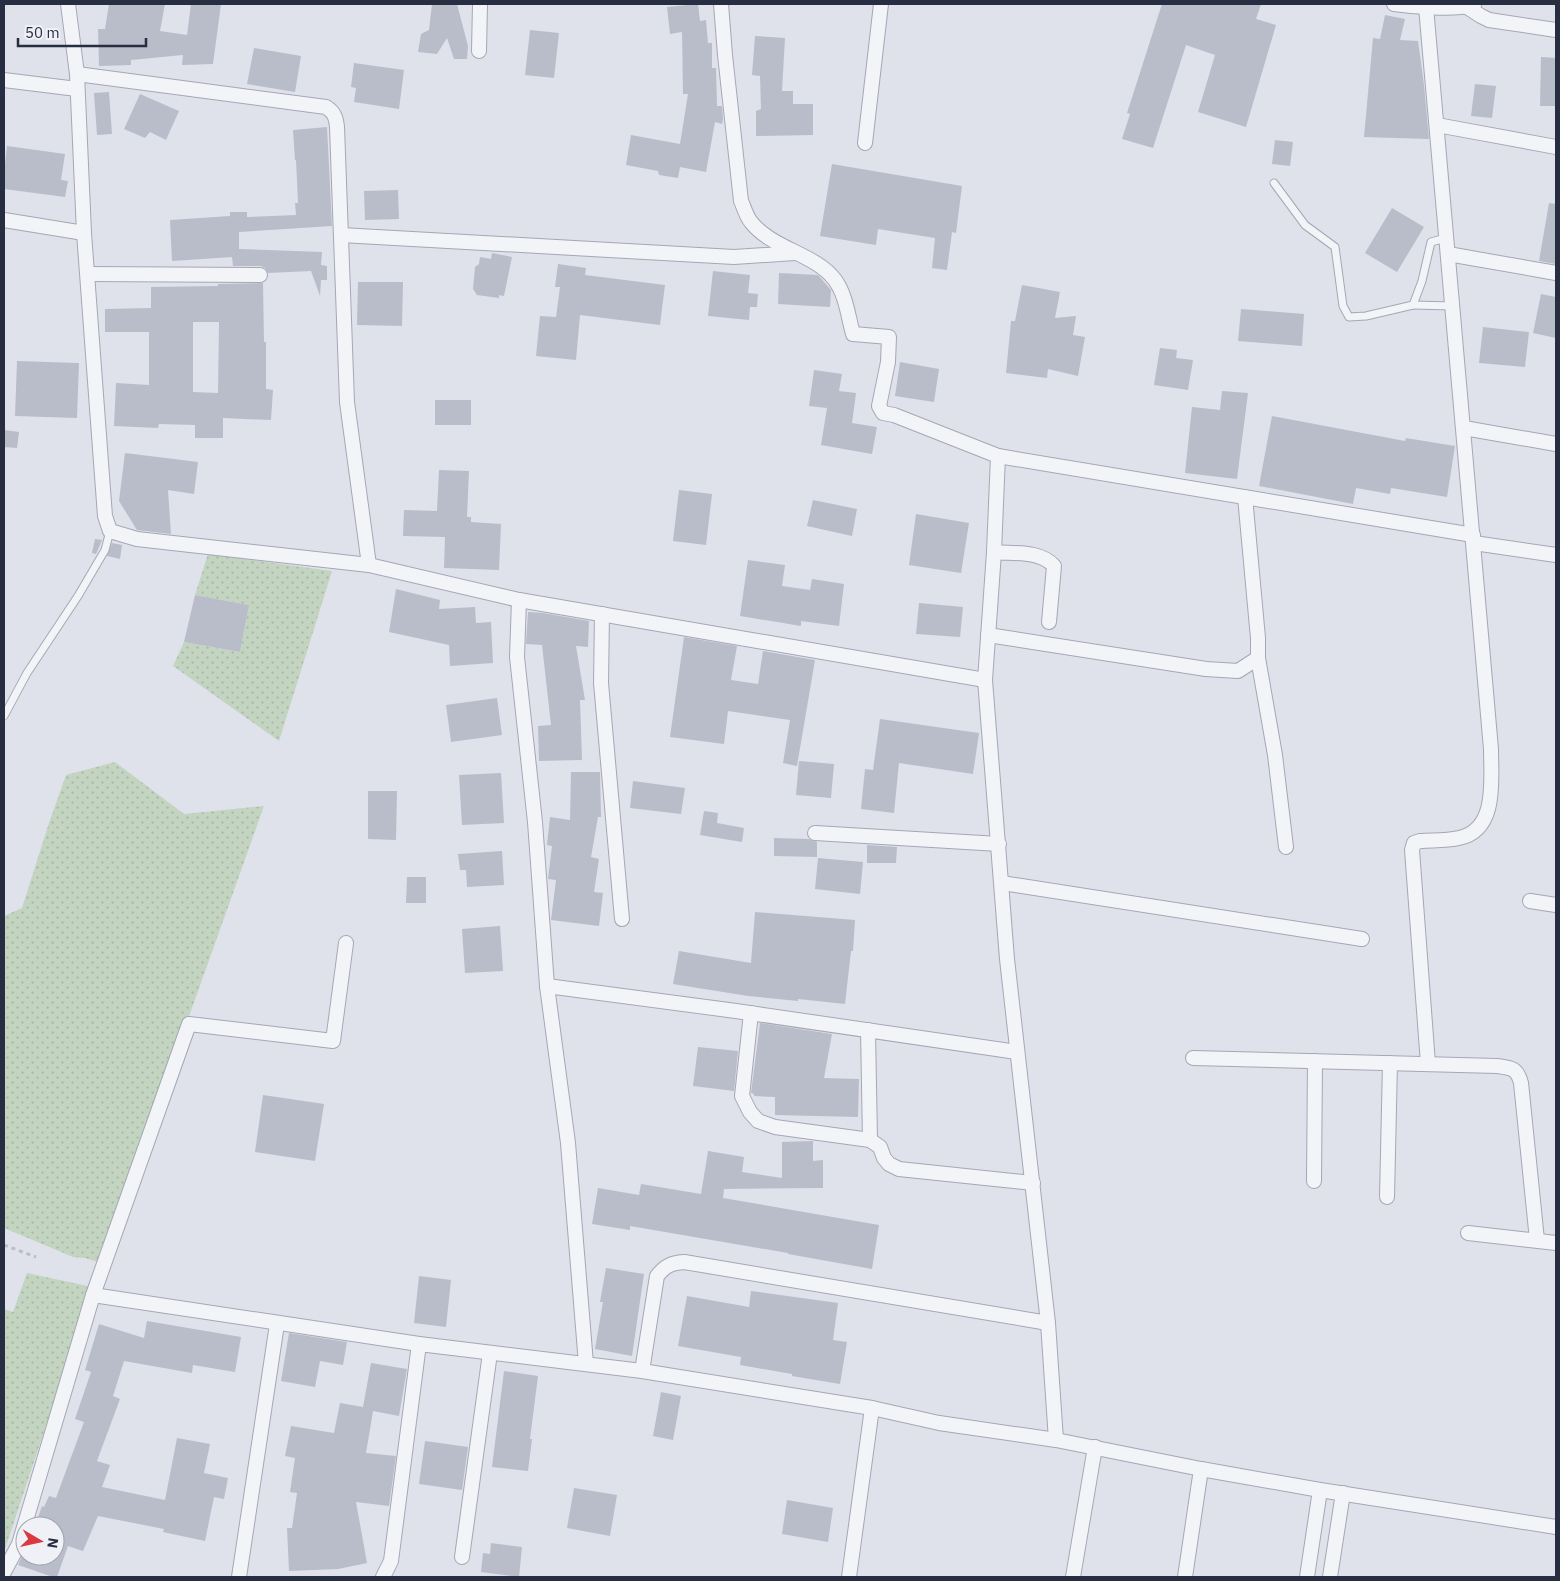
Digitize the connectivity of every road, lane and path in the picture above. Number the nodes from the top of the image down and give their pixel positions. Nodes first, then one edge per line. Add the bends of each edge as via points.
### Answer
1 (68, 4) edge
2 (480, 4) edge
3 (721, 4) edge
4 (882, 4) edge
5 (1394, 4) edge
6 (1472, 5) edge
7 (1426, 7) junction
8 (1556, 30) edge
9 (479, 52) dead end
10 (77, 74) junction
11 (4, 80) edge
12 (77, 89) junction
13 (1437, 125) junction
14 (864, 142) dead end
15 (1556, 147) edge
16 (1274, 184) dead end
17 (4, 220) edge
18 (84, 233) junction
19 (342, 235) junction
20 (1446, 238) junction
21 (796, 253) junction
22 (1448, 254) junction
23 (1556, 273) edge
24 (88, 274) junction
25 (260, 275) dead end
26 (1413, 305) junction
27 (1453, 306) junction
28 (1464, 428) junction
29 (1556, 444) edge
30 (998, 456) junction
31 (1245, 497) junction
32 (110, 531) junction
33 (1473, 539) junction
34 (994, 552) junction
35 (1556, 555) edge
36 (369, 566) junction
37 (519, 600) junction
38 (602, 614) junction
39 (1049, 622) dead end
40 (988, 635) junction
41 (1258, 658) junction
42 (985, 680) junction
43 (4, 716) edge
44 (815, 833) dead end
45 (999, 844) junction
46 (1286, 847) dead end
47 (1002, 883) junction
48 (1530, 901) dead end
49 (1556, 905) edge
50 (622, 919) dead end
51 (1362, 938) dead end
52 (346, 943) dead end
53 (547, 986) junction
54 (751, 1014) junction
55 (868, 1030) junction
56 (1017, 1052) junction
57 (1193, 1058) dead end
58 (1314, 1061) junction
59 (1390, 1063) junction
60 (1428, 1064) junction
61 (870, 1140) junction
62 (1314, 1181) dead end
63 (1033, 1182) junction
64 (1387, 1197) dead end
65 (1468, 1233) dead end
66 (1537, 1240) junction
67 (1556, 1243) edge
68 (4, 1245) edge
69 (36, 1257) dead end
70 (93, 1296) junction
71 (1048, 1323) junction
72 (277, 1324) junction
73 (419, 1344) junction
74 (490, 1353) junction
75 (586, 1364) junction
76 (642, 1371) junction
77 (872, 1408) junction
78 (1056, 1440) junction
79 (1095, 1447) junction
80 (1201, 1469) junction
81 (1320, 1490) junction
82 (1343, 1493) junction
83 (1556, 1527) edge
84 (462, 1557) dead end
85 (4, 1572) edge
86 (239, 1577) edge
87 (383, 1577) edge
88 (849, 1577) edge
89 (1073, 1577) edge
90 (1185, 1577) edge
91 (1307, 1577) edge
92 (1330, 1577) edge

1 - 10 street
2 - 9 street
3 - 21 street via 741,201 750,221 766,237
4 - 14 street
5 - 7 street
6 - 7 street
6 - 8 street via 1480,16 1490,20
7 - 13 street
10 - 12 street
10 - 19 street via 326,107 335,116 337,127
11 - 12 street
12 - 18 street
13 - 15 street
13 - 20 street
16 - 26 lane via 1305,225 1335,247 1343,306 1349,317
17 - 18 street
18 - 24 street
19 - 21 street via 734,257
19 - 36 street via 347,402
20 - 22 street
20 - 26 lane via 1431,242
21 - 30 street via 824,268 836,280 852,334 890,337 879,406 883,412
22 - 23 street
22 - 27 street
24 - 25 street
24 - 32 street via 105,516
26 - 27 lane
27 - 28 street
28 - 29 street
28 - 33 street
30 - 31 street
30 - 34 street
31 - 33 street
31 - 41 street
32 - 36 street via 137,539
32 - 43 lane via 105,550 27,673
33 - 35 street
33 - 60 street via 1491,749 1491,798 1486,816 1476,830 1460,838 1420,841 1414,843 1412,850
34 - 39 street via 1039,556 1054,566
34 - 40 street
36 - 37 street
37 - 38 street
37 - 53 street via 517,657 535,822
38 - 42 street
38 - 50 street via 601,683
40 - 41 street via 1206,669 1238,671
40 - 42 street
41 - 46 street via 1275,755
42 - 45 street
44 - 45 street
45 - 47 street
47 - 51 street
47 - 56 street
48 - 49 street
52 - 70 street via 332,1041 189,1024
53 - 54 street
53 - 75 street via 568,1143
54 - 55 street
54 - 61 street via 742,1096 758,1121 775,1127
55 - 56 street
55 - 61 street
56 - 63 street
57 - 58 street
58 - 59 street
58 - 62 street
59 - 60 street
59 - 64 street
60 - 66 street via 1497,1066 1518,1073 1522,1083
61 - 63 street via 880,1147 889,1164 899,1169
63 - 71 street
65 - 66 street
66 - 67 street
68 - 69 path
70 - 72 street
70 - 85 street via 19,1544
71 - 76 street via 672,1262 657,1276
71 - 78 street
72 - 73 street
72 - 86 street
73 - 74 street
73 - 87 street via 391,1561
74 - 75 street
74 - 84 street
75 - 76 street
76 - 77 street
77 - 78 street via 939,1423
77 - 88 street
78 - 79 street
79 - 80 street
79 - 89 street
80 - 81 street
80 - 90 street
81 - 82 street
81 - 91 street
82 - 83 street
82 - 92 street

